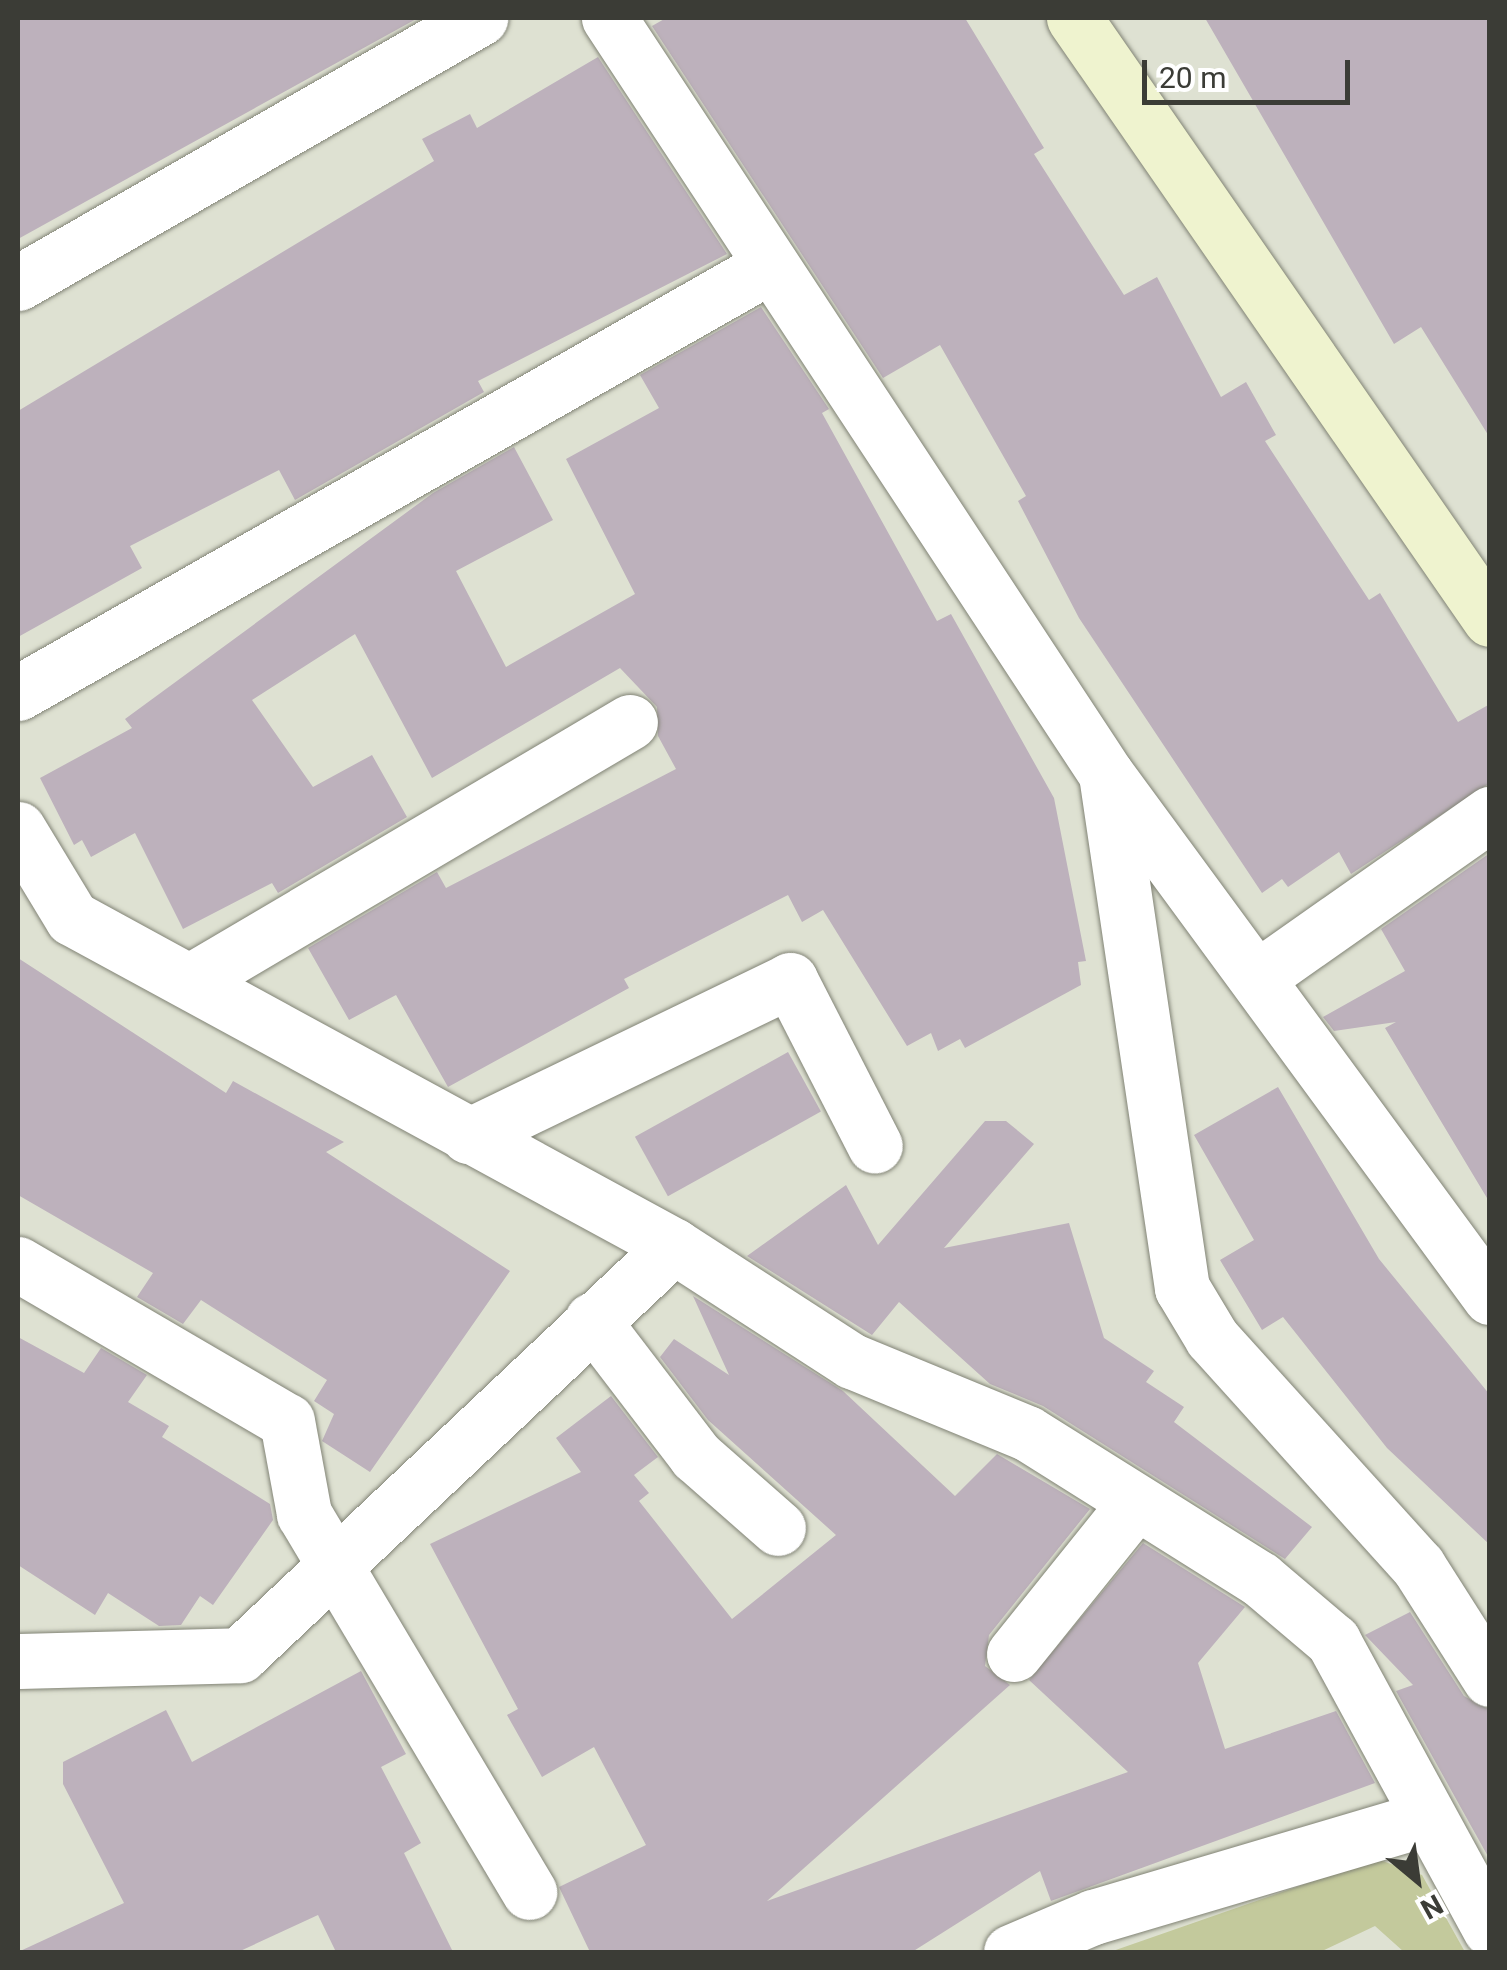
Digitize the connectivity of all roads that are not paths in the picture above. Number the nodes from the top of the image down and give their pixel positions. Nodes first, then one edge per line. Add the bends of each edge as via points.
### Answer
1 (480, 18) edge
2 (609, 18) edge
3 (1074, 18) edge
4 (768, 267) junction
5 (18, 284) edge
6 (1490, 619) edge
7 (18, 693) edge
8 (630, 722) dead end
9 (1106, 774) junction
10 (1490, 814) edge
11 (18, 830) edge
12 (1258, 977) junction
13 (194, 979) junction
14 (468, 1136) junction
15 (875, 1146) dead end
16 (674, 1246) junction
17 (18, 1264) edge
18 (1490, 1297) edge
19 (592, 1320) junction
20 (1136, 1502) junction
21 (778, 1528) dead end
22 (340, 1563) junction
23 (1014, 1654) dead end
24 (18, 1660) edge
25 (1490, 1679) edge
26 (1427, 1818) junction
27 (529, 1892) dead end
28 (1490, 1928) edge
29 (1010, 1952) edge

1 - 5 street
2 - 4 street
3 - 6 street
4 - 7 street
4 - 9 street
8 - 13 street
9 - 12 street
9 - 25 street via 1182,1288 1212,1338 1418,1566
10 - 12 street
11 - 13 street via 72,918
12 - 18 street
13 - 14 street
14 - 15 street via 790,980
14 - 16 street
16 - 19 street
16 - 20 street via 852,1361 1027,1434
17 - 22 street via 287,1421 304,1514
19 - 21 street via 696,1456
19 - 22 street
20 - 23 street
20 - 26 street via 1260,1579 1332,1641 1409,1768
22 - 24 street via 240,1655
22 - 27 street
26 - 28 street
26 - 29 street via 1094,1917

